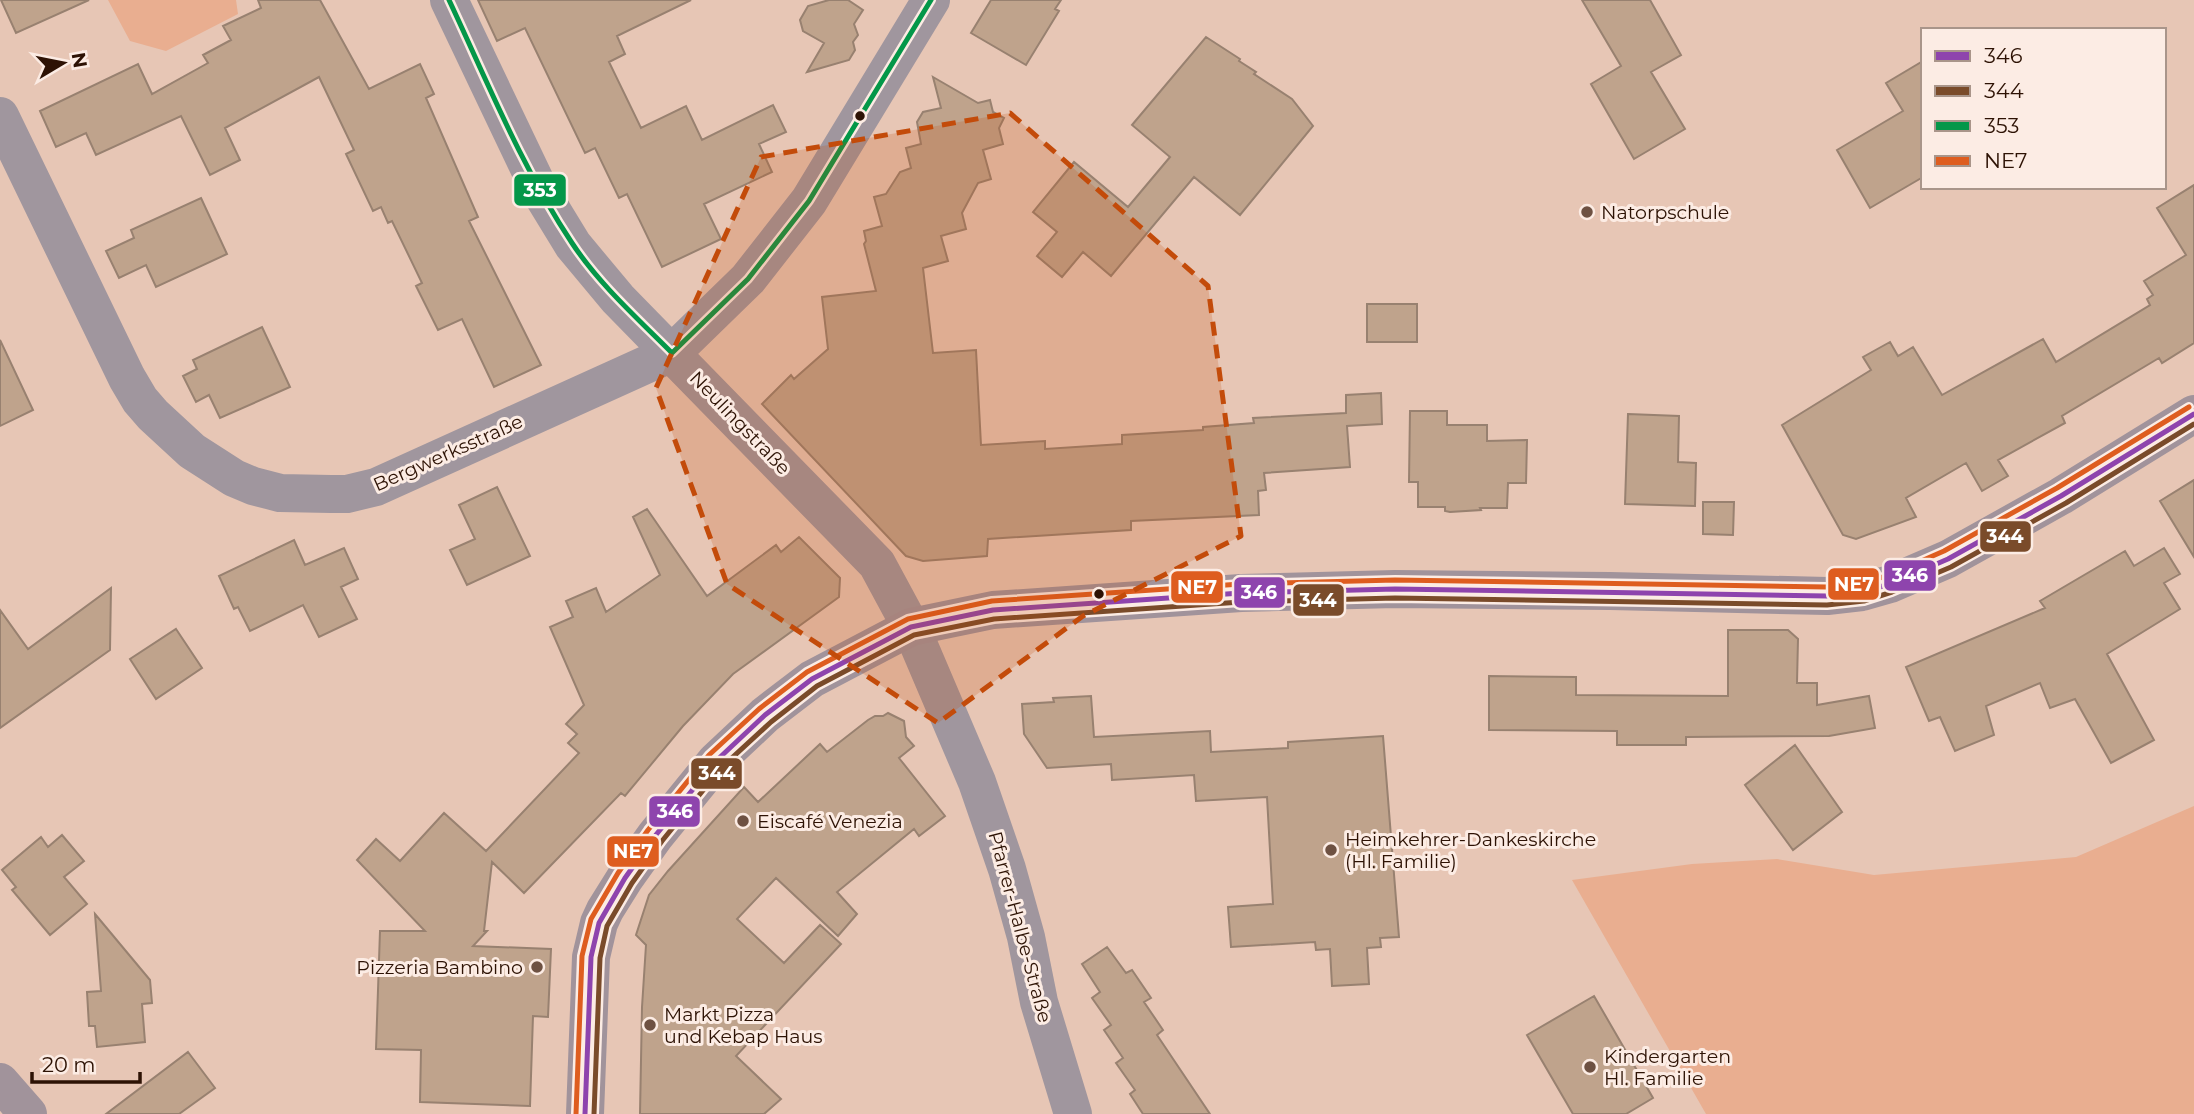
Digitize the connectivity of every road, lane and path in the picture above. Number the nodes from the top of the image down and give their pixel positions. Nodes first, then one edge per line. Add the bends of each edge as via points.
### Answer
1 (449, 0) edge
2 (931, 0) edge
3 (0, 116) edge
4 (672, 353) junction
5 (2194, 414) edge
6 (911, 627) junction
7 (0, 1082) edge
8 (28, 1114) edge
9 (585, 1114) edge
10 (1073, 1114) edge

1 - 4 street, Neulingstraße via 540,191 572,245
2 - 4 street, Bergwerksstraße via 809,201 748,279
3 - 4 street, Bergwerksstraße via 140,400 192,452 253,486 280,493 331,494 376,487
4 - 6 street, Neulingstraße via 877,564
5 - 6 street via 1948,559 1861,592 1826,596 1395,589 1241,593 993,610
6 - 9 street via 812,679 765,715 716,761 625,878 599,923 591,957
6 - 10 street, Pfarrer-Halbe-Straße via 977,782 1007,869 1039,1002
7 - 8 street

